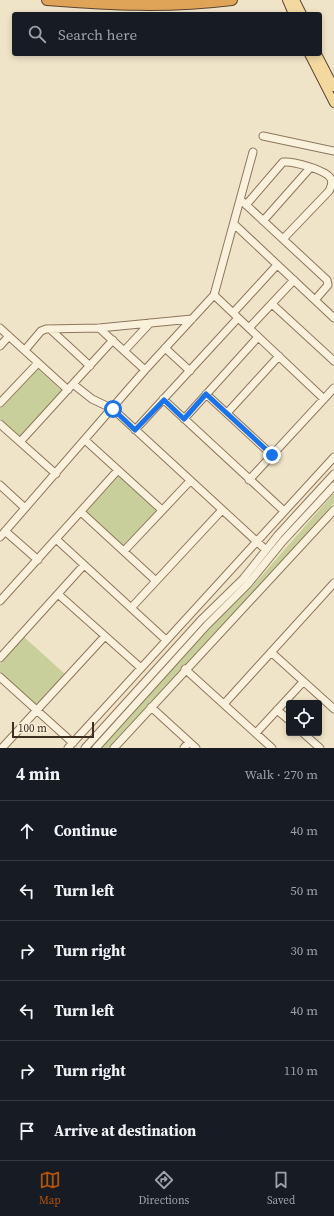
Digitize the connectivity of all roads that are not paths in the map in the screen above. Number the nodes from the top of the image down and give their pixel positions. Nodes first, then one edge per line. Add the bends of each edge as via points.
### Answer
1 (47, 0) edge
2 (123, 0) edge
3 (185, 0) edge
4 (232, 0) edge
5 (287, 0) edge
6 (296, 0) edge
7 (293, 12) edge
8 (301, 12) edge
9 (310, 56) edge
10 (318, 56) edge
11 (334, 87) edge
12 (334, 103) edge
13 (263, 136) dead end
14 (334, 151) edge
15 (253, 152) dead end
16 (310, 168) junction
17 (243, 202) junction
18 (263, 221) junction
19 (234, 224) junction
20 (283, 239) junction
21 (277, 265) junction
22 (294, 280) junction
23 (214, 296) junction
24 (315, 300) junction
25 (272, 304) junction
26 (235, 316) junction
27 (334, 318) edge
28 (192, 319) junction
29 (150, 323) junction
30 (0, 328) edge
31 (99, 328) junction
32 (249, 328) junction
33 (50, 329) junction
34 (9, 336) junction
35 (258, 337) junction
36 (113, 340) junction
37 (0, 346) edge
38 (165, 348) junction
39 (25, 350) junction
40 (124, 351) junction
41 (279, 356) junction
42 (334, 361) edge
43 (38, 362) junction
44 (90, 366) junction
45 (145, 370) junction
46 (190, 371) junction
47 (73, 384) junction
48 (334, 388) edge
49 (68, 390) junction
50 (206, 394) junction
51 (324, 399) junction
52 (164, 400) junction
53 (0, 404) edge
54 (113, 409) junction
55 (227, 413) junction
56 (184, 419) junction
57 (0, 424) edge
58 (135, 430) junction
59 (85, 440) junction
60 (20, 442) junction
61 (272, 455) junction
62 (334, 457) edge
63 (118, 470) junction
64 (56, 474) junction
65 (334, 474) edge
66 (249, 480) junction
67 (190, 481) junction
68 (0, 485) edge
69 (334, 486) edge
70 (25, 508) junction
71 (162, 510) junction
72 (222, 510) junction
73 (334, 510) edge
74 (284, 511) junction
75 (80, 512) junction
76 (5, 531) junction
77 (0, 537) edge
78 (56, 539) junction
79 (274, 540) junction
80 (256, 542) junction
81 (280, 546) junction
82 (266, 550) junction
83 (124, 551) junction
84 (38, 560) junction
85 (84, 566) junction
86 (156, 581) junction
87 (334, 583) edge
88 (58, 594) junction
89 (0, 601) edge
90 (131, 608) junction
91 (105, 636) junction
92 (166, 640) junction
93 (271, 652) junction
94 (0, 658) edge
95 (141, 668) junction
96 (185, 669) junction
97 (0, 677) edge
98 (304, 682) junction
99 (224, 704) junction
100 (151, 707) junction
101 (334, 709) edge
102 (277, 710) junction
103 (37, 711) junction
104 (286, 718) edge
105 (256, 733) junction
106 (306, 736) edge
107 (189, 742) junction
108 (70, 746) edge
109 (2, 748) edge
110 (85, 748) edge
111 (96, 748) edge
112 (114, 748) edge
113 (184, 748) edge
114 (196, 748) edge
115 (272, 748) edge
116 (320, 748) edge

1 - 4 highway via 144,6 190,5
2 - 3 highway
5 - 7 main road
6 - 8 main road
9 - 12 main road
10 - 11 main road
13 - 14 street
15 - 17 street
16 - 17 street via 283,162
16 - 18 street
16 - 20 street via 325,173 330,177 332,184 329,191
17 - 18 street
17 - 19 street
18 - 20 street
19 - 21 street
19 - 23 street
20 - 24 street via 328,282
21 - 22 street
21 - 26 street
22 - 24 street
22 - 25 street
23 - 26 street
23 - 28 street
24 - 27 street
25 - 32 street
25 - 42 street
26 - 32 street
26 - 46 street
28 - 29 street
28 - 38 street
29 - 31 street
29 - 40 street
30 - 34 street
31 - 33 street
31 - 36 street
32 - 35 street
33 - 39 street via 41,331
33 - 44 street
34 - 37 street
34 - 39 street
35 - 41 street
35 - 50 street
36 - 40 street
36 - 44 street
38 - 45 street
38 - 46 street
39 - 43 street
40 - 45 street
41 - 51 street
41 - 55 street
43 - 49 street
43 - 53 street
44 - 47 street
45 - 54 street
46 - 52 street
47 - 49 street
47 - 54 street via 92,399
48 - 51 street
49 - 60 street
50 - 55 street
50 - 56 street
51 - 61 street
52 - 56 street
52 - 58 street
54 - 58 street
54 - 59 street
55 - 61 street
56 - 66 street
57 - 60 street
58 - 67 street
59 - 63 street
59 - 64 street
60 - 64 street
61 - 66 street
62 - 74 street
63 - 71 street
63 - 75 street
64 - 70 street
65 - 79 street
66 - 74 street
67 - 71 street
67 - 72 street
68 - 70 street
69 - 81 street
70 - 76 street
71 - 83 street
72 - 80 street
72 - 86 street
73 - 96 street via 246,607
74 - 80 street
75 - 78 street
75 - 83 street
76 - 77 street
76 - 84 street
78 - 84 street
78 - 85 street
79 - 81 street
79 - 82 street
80 - 82 street
80 - 92 street
81 - 111 street
82 - 110 street via 243,579 201,620
83 - 86 street
84 - 89 street
85 - 88 street
85 - 90 street
86 - 90 street
87 - 93 street
88 - 91 street
88 - 94 street
90 - 92 street
91 - 95 street
91 - 103 street
92 - 95 street
93 - 98 street
93 - 99 street
95 - 108 street
96 - 99 street
96 - 100 street
97 - 103 street
98 - 101 street
98 - 102 street
99 - 105 street
100 - 107 street
100 - 112 street
102 - 104 street
102 - 105 street
103 - 108 street
103 - 109 street
105 - 115 street
106 - 116 street
107 - 113 street
107 - 114 street

